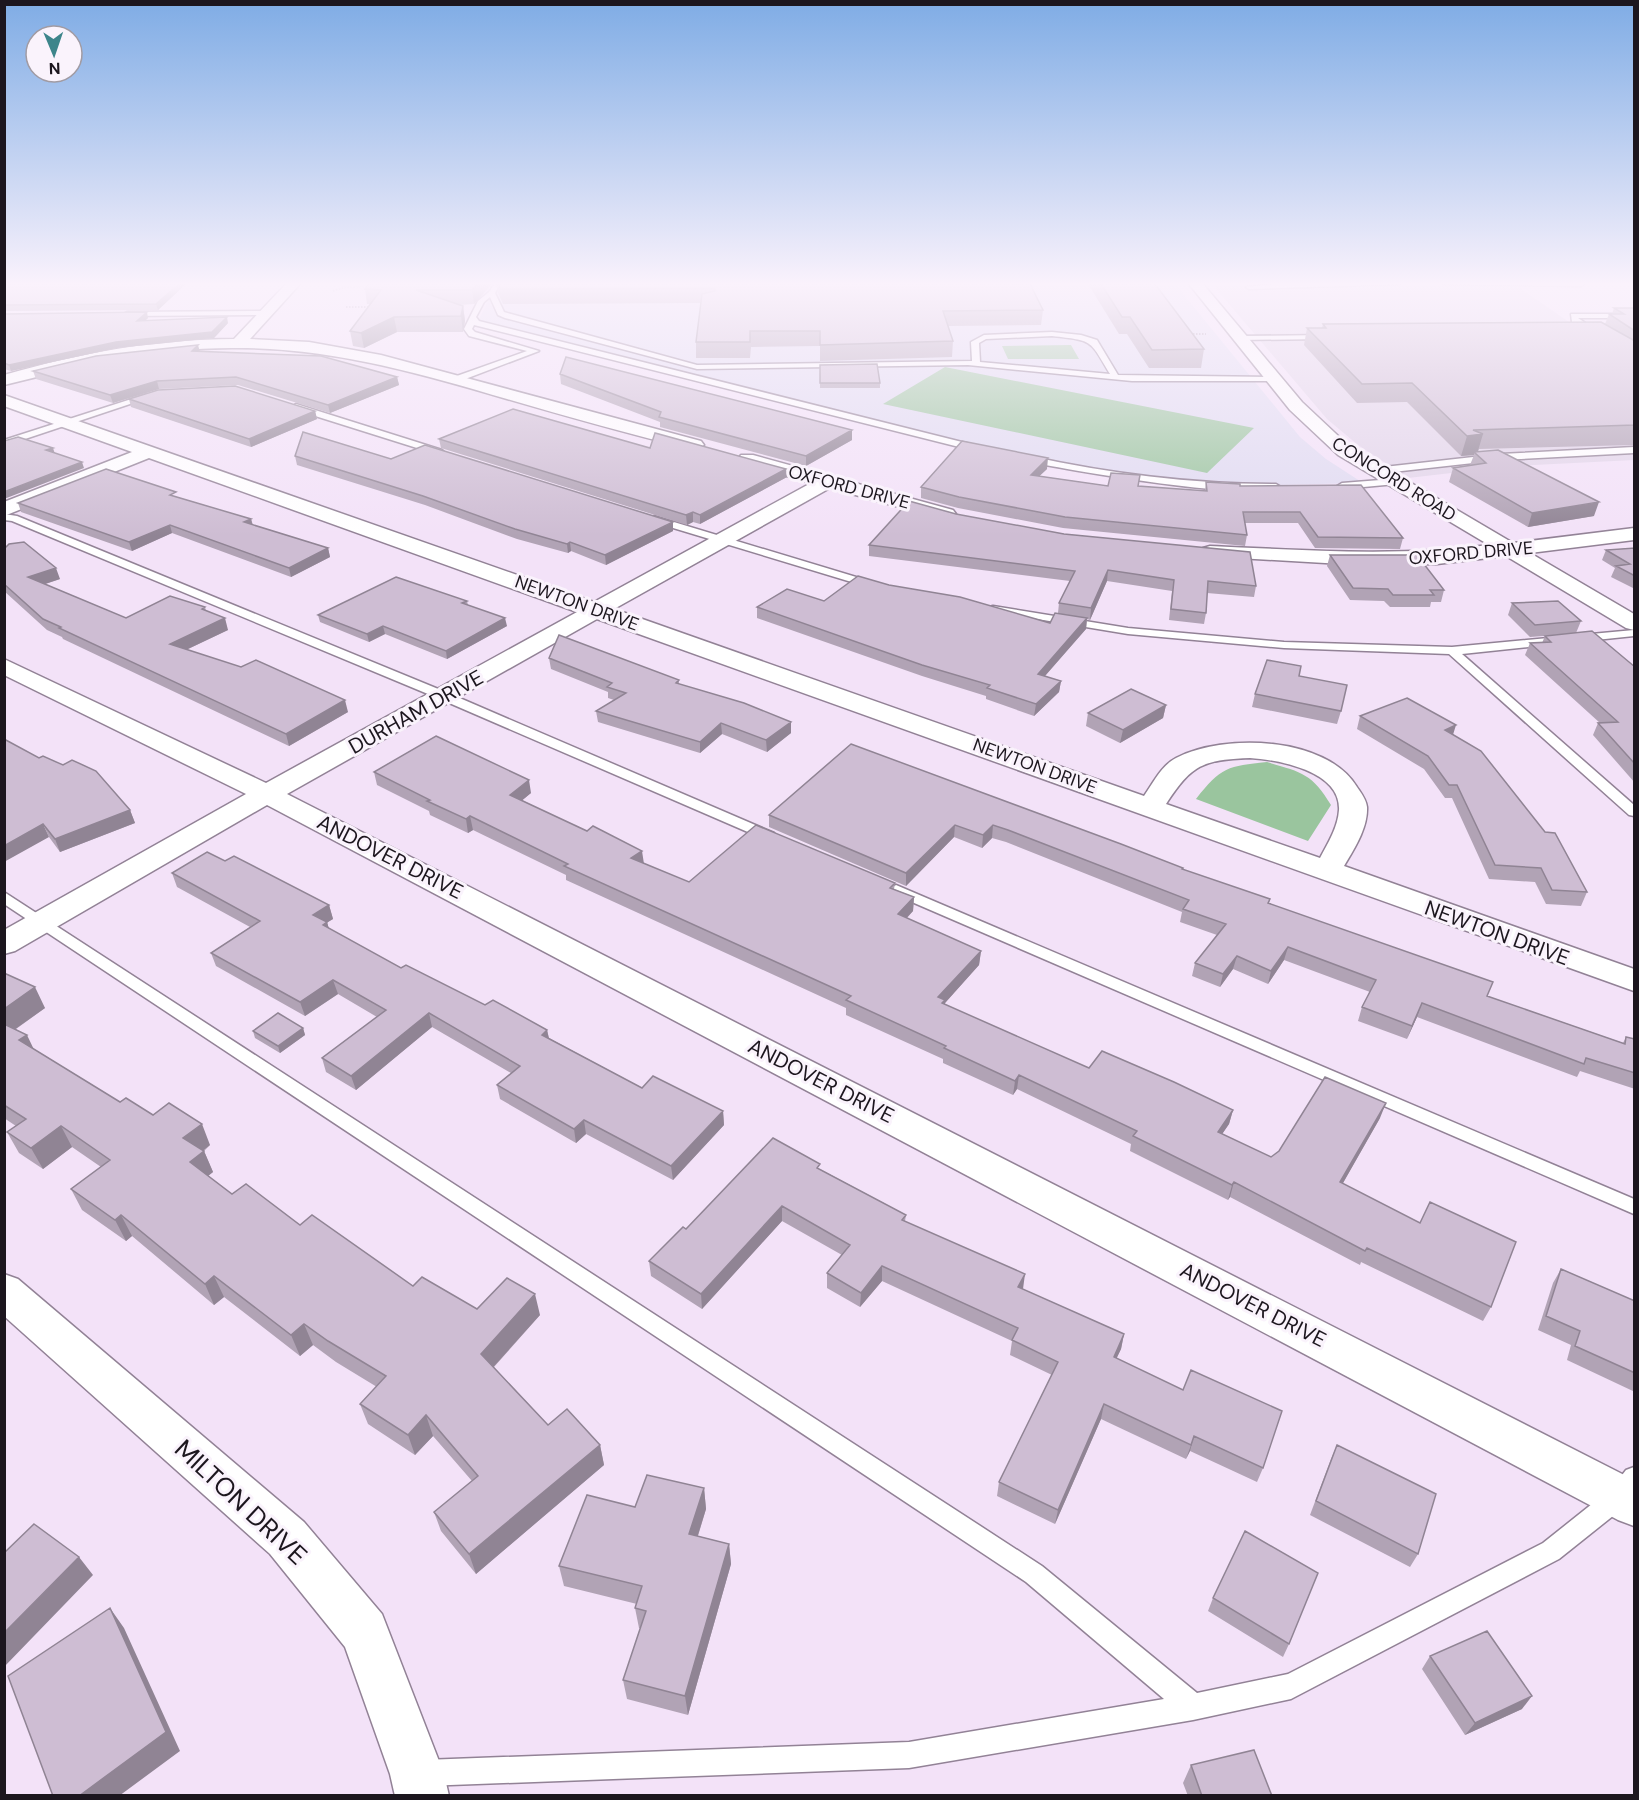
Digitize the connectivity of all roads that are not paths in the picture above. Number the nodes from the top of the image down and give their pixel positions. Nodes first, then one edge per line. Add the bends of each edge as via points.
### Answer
1 (51, 368) edge
2 (415, 368) edge
3 (488, 368) edge
4 (659, 368) edge
5 (1023, 368) edge
6 (1110, 368) edge
7 (1264, 368) edge
8 (1116, 378) junction
9 (457, 379) junction
10 (1273, 379) junction
11 (4, 380) edge
12 (159, 393) edge
13 (4, 400) edge
14 (282, 403) edge
15 (69, 422) junction
16 (4, 443) edge
17 (1635, 450) edge
18 (150, 451) junction
19 (992, 452) edge
20 (449, 455) edge
21 (1014, 456) edge
22 (1375, 471) junction
23 (828, 481) junction
24 (1393, 482) junction
25 (1287, 486) edge
26 (1335, 486) edge
27 (4, 510) edge
28 (4, 517) edge
29 (646, 517) edge
30 (967, 518) edge
31 (1635, 534) edge
32 (722, 541) junction
33 (1195, 551) edge
34 (1510, 551) junction
35 (878, 586) edge
36 (980, 607) edge
37 (599, 611) junction
38 (1635, 623) edge
39 (1635, 633) edge
40 (1452, 651) junction
41 (4, 666) edge
42 (444, 696) junction
43 (267, 794) junction
44 (1150, 807) junction
45 (1635, 812) edge
46 (786, 843) edge
47 (1327, 872) junction
48 (885, 885) edge
49 (4, 897) edge
50 (42, 923) junction
51 (4, 944) edge
52 (1635, 980) edge
53 (1635, 1207) edge
54 (4, 1291) edge
55 (1630, 1493) edge
56 (1193, 1707) junction
57 (420, 1785) edge

1 - 11 street, OXFORD DRIVE
2 - 9 street, OXFORD DRIVE
3 - 9 lane
4 - 19 lane
5 - 8 lane
6 - 8 lane
7 - 10 street, CONCORD ROAD
8 - 10 lane
9 - 23 street, OXFORD DRIVE
10 - 22 street, CONCORD ROAD via 1319,430
12 - 15 lane
13 - 15 street, NEWTON DRIVE
14 - 20 lane
15 - 16 lane
15 - 18 street, NEWTON DRIVE
17 - 22 lane via 1500,457
18 - 27 street
18 - 37 street, NEWTON DRIVE
21 - 25 lane via 1068,468 1163,480
22 - 24 street, CONCORD ROAD
23 - 30 street, OXFORD DRIVE
23 - 32 street, DURHAM DRIVE
24 - 26 lane
24 - 34 street, CONCORD ROAD
28 - 42 lane
29 - 32 lane
31 - 34 street, OXFORD DRIVE
32 - 35 lane
32 - 37 street, DURHAM DRIVE
33 - 34 street, OXFORD DRIVE via 1359,559 1437,558
34 - 38 street, CONCORD ROAD
36 - 40 lane via 1150,633 1284,645
37 - 42 street, DURHAM DRIVE
37 - 44 street, NEWTON DRIVE
39 - 40 lane
40 - 45 lane
41 - 43 street, ANDOVER DRIVE
42 - 43 street, DURHAM DRIVE
42 - 46 lane
43 - 50 street, DURHAM DRIVE
43 - 55 street, ANDOVER DRIVE
44 - 47 street, NEWTON DRIVE
44 - 47 street via 1182,764 1221,750 1267,750 1305,759 1337,778 1353,801 1351,824
47 - 52 street, NEWTON DRIVE
48 - 53 lane
49 - 50 lane
50 - 51 street, DURHAM DRIVE
50 - 56 lane via 1034,1574
54 - 57 street, MILTON DRIVE via 287,1538 364,1632
55 - 56 lane via 1551,1551 1291,1686
56 - 57 lane via 909,1755

